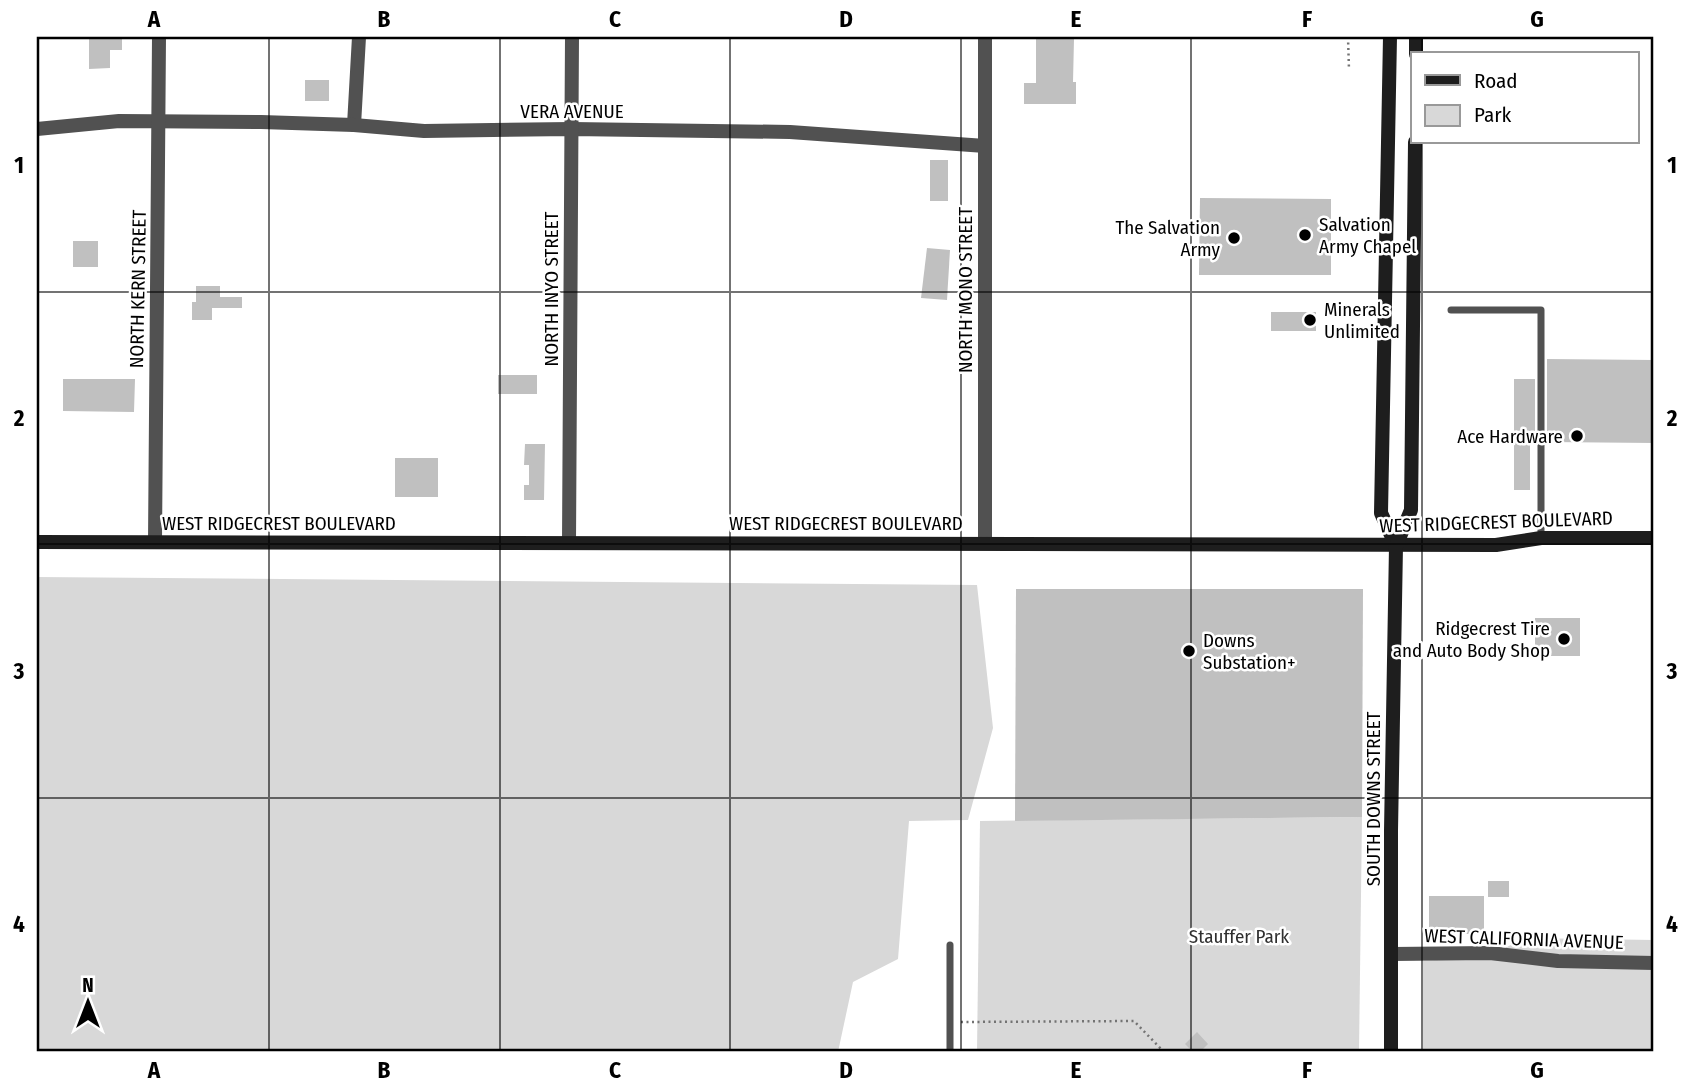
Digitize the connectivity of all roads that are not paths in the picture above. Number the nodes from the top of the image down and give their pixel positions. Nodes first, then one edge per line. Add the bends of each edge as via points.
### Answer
1 (159, 37) edge
2 (359, 37) edge
3 (572, 37) edge
4 (985, 37) edge
5 (1390, 37) edge
6 (159, 120) junction
7 (354, 125) junction
8 (37, 128) edge
9 (572, 129) junction
10 (1415, 144) edge
11 (985, 146) junction
12 (1451, 310) dead end
13 (1541, 538) junction
14 (1654, 538) edge
15 (37, 542) edge
16 (155, 542) junction
17 (569, 542) junction
18 (985, 543) junction
19 (1396, 545) junction
20 (950, 945) dead end
21 (1392, 954) junction
22 (1654, 963) edge
23 (950, 1052) edge
24 (1391, 1052) edge

1 - 6 street, NORTH KERN STREET
2 - 7 street
3 - 9 street, NORTH INYO STREET
4 - 11 street, NORTH MONO STREET
5 - 19 main road via 1381,513
6 - 7 street, VERA AVENUE
6 - 8 street, VERA AVENUE
6 - 16 street, NORTH KERN STREET
7 - 9 street, VERA AVENUE via 424,131
9 - 11 street, VERA AVENUE via 790,132
9 - 17 street, NORTH INYO STREET
10 - 19 main road via 1410,510
11 - 18 street, NORTH MONO STREET
12 - 13 lane via 1541,310
13 - 14 main road, WEST RIDGECREST BOULEVARD
13 - 19 main road, WEST RIDGECREST BOULEVARD via 1496,545
15 - 16 main road, WEST RIDGECREST BOULEVARD
16 - 17 main road, WEST RIDGECREST BOULEVARD
17 - 18 main road, WEST RIDGECREST BOULEVARD
18 - 19 main road, WEST RIDGECREST BOULEVARD
19 - 21 main road, SOUTH DOWNS STREET
20 - 23 lane
21 - 22 street, WEST CALIFORNIA AVENUE via 1490,953 1558,961
21 - 24 main road, SOUTH DOWNS STREET

